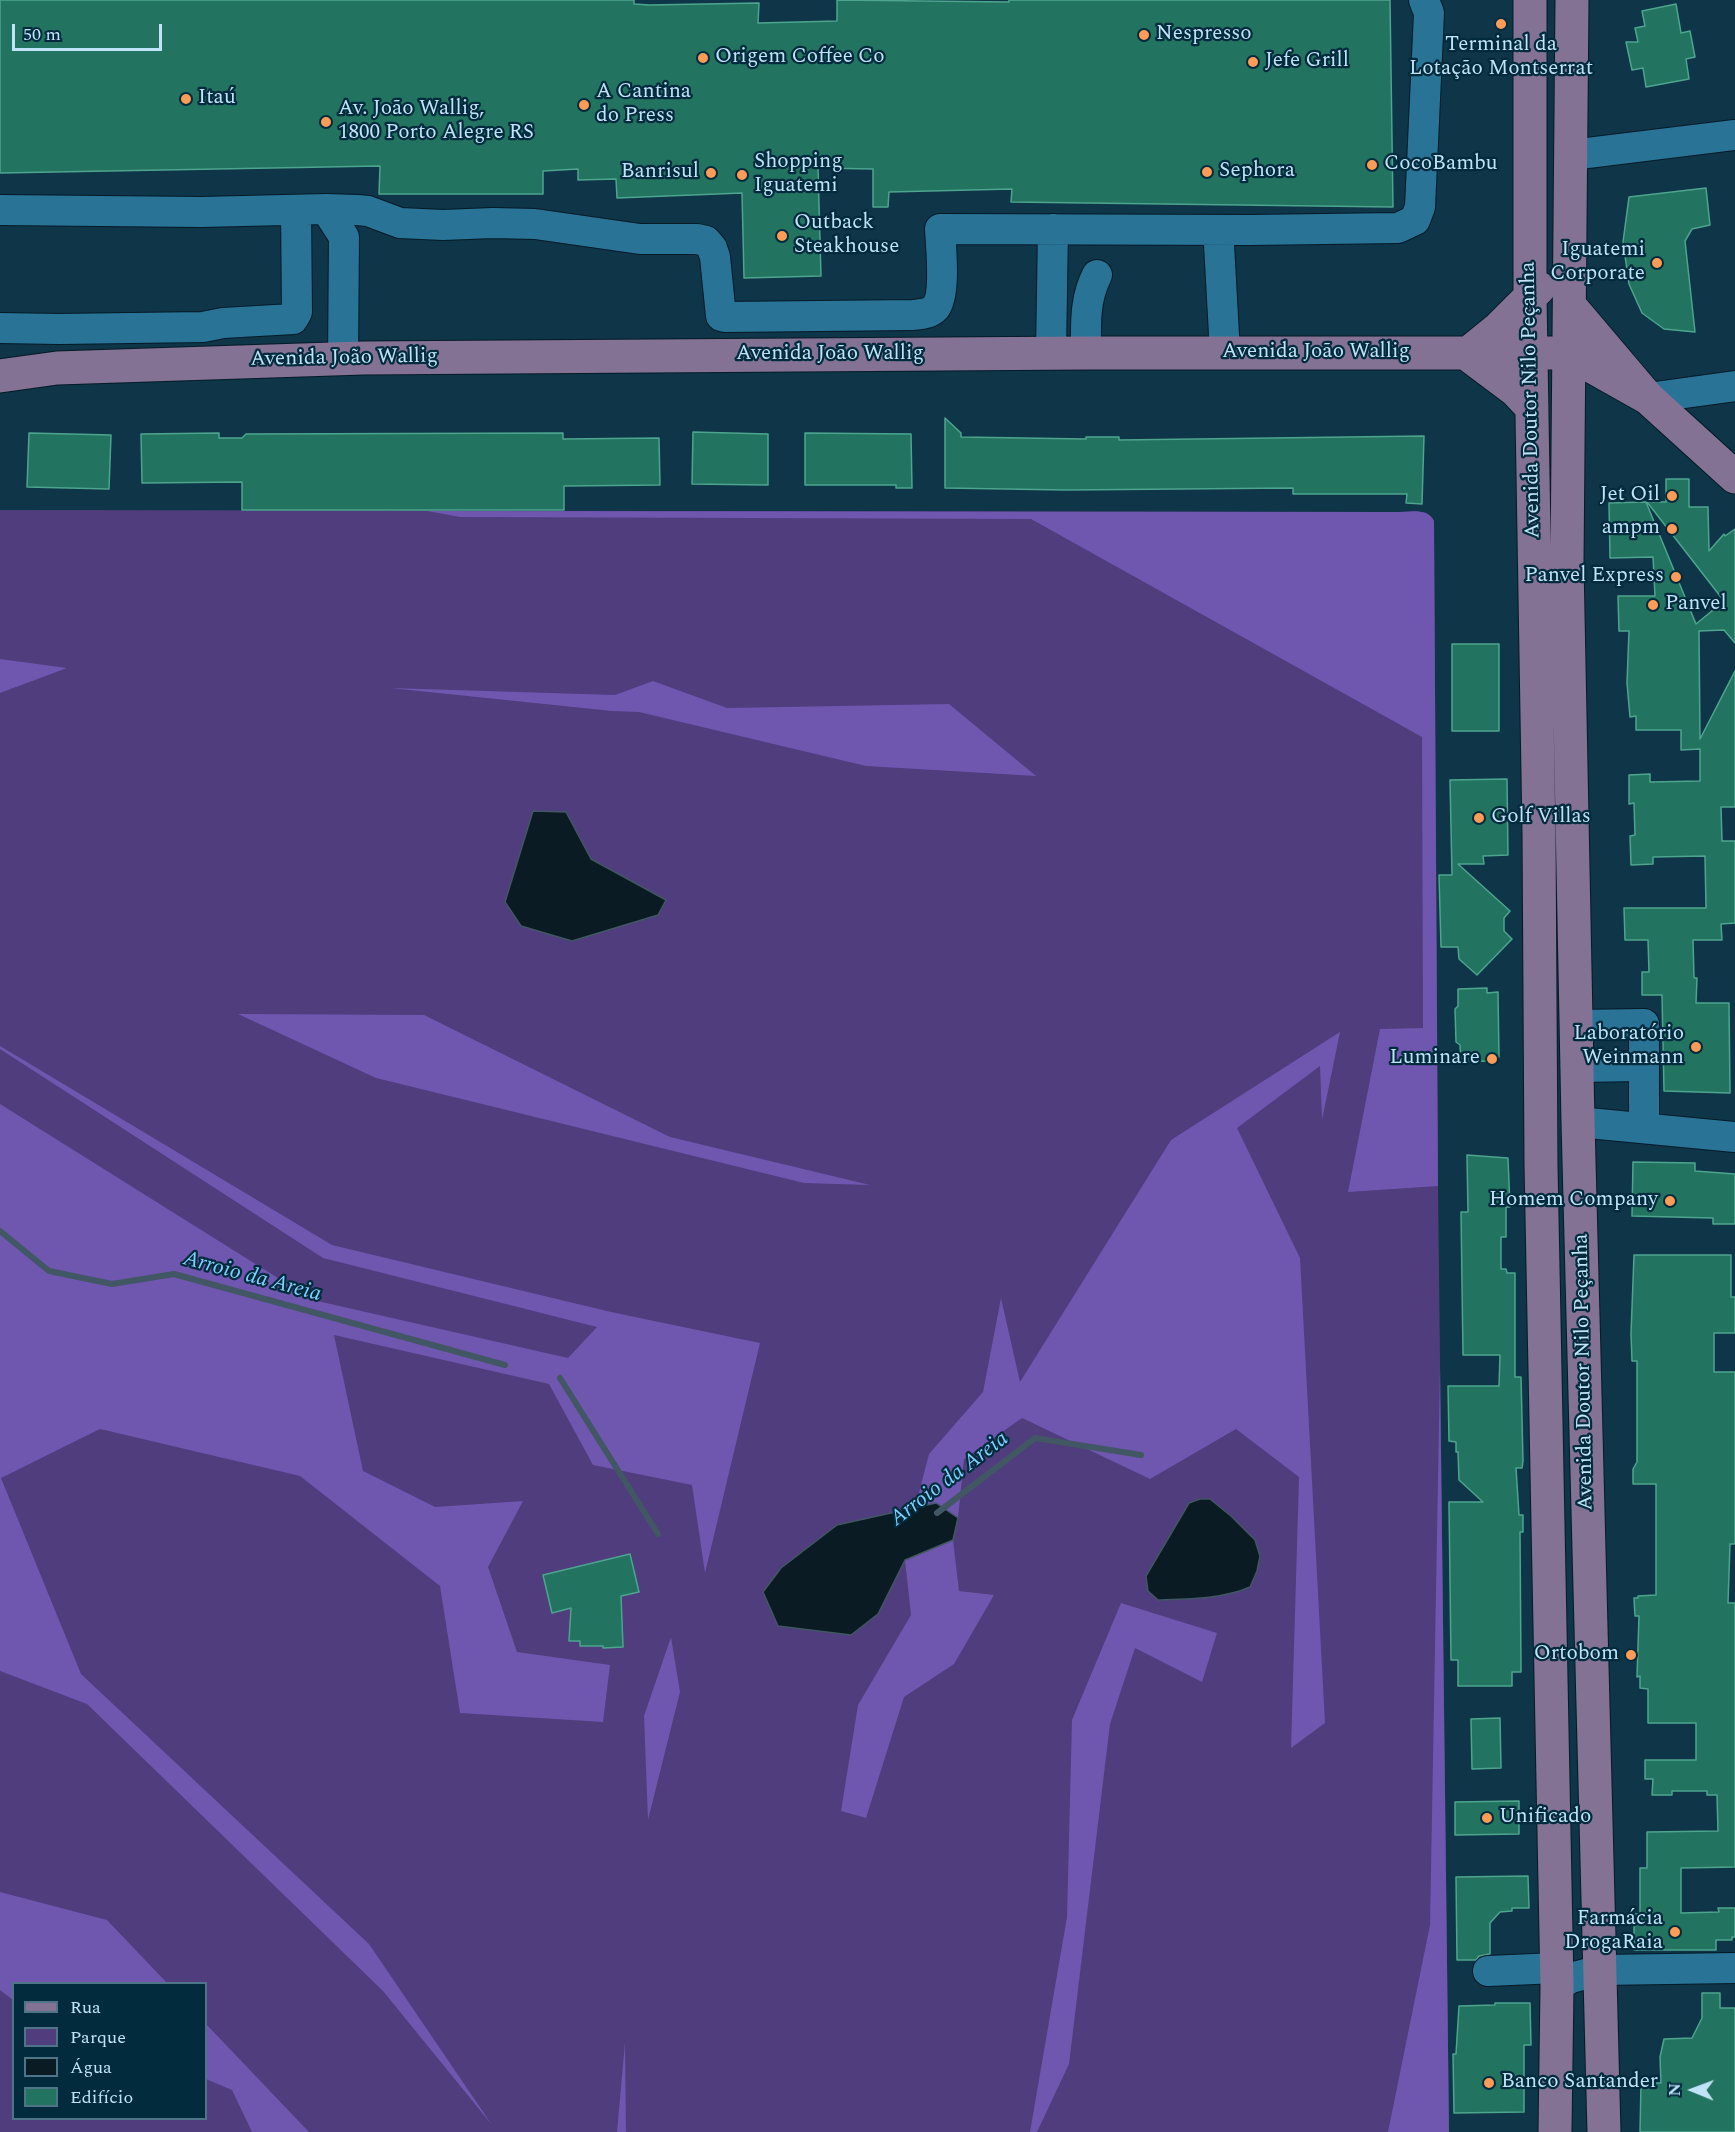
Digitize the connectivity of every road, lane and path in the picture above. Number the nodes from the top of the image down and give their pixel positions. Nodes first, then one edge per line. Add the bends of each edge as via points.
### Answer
1 (1424, 0) edge
2 (1530, 0) edge
3 (1572, 0) edge
4 (1735, 135) edge
5 (1571, 155) junction
6 (326, 209) junction
7 (0, 210) edge
8 (296, 210) junction
9 (368, 211) junction
10 (1053, 229) junction
11 (1219, 244) dead end
12 (1570, 259) junction
13 (1097, 275) dead end
14 (1530, 296) junction
15 (1570, 306) junction
16 (0, 328) edge
17 (1051, 353) junction
18 (1086, 353) junction
19 (1225, 353) junction
20 (1531, 353) junction
21 (1467, 354) junction
22 (352, 359) junction
23 (1568, 368) junction
24 (0, 376) edge
25 (1735, 386) edge
26 (1648, 398) junction
27 (1532, 408) junction
28 (1735, 477) edge
29 (1576, 1025) junction
30 (1644, 1066) junction
31 (1577, 1067) junction
32 (1541, 1069) junction
33 (1578, 1122) junction
34 (1644, 1128) junction
35 (1735, 1137) edge
36 (1735, 1968) edge
37 (1600, 1970) junction
38 (1488, 1971) dead end
39 (1557, 1977) junction
40 (1555, 2132) edge
41 (1604, 2132) edge

1 - 10 street via 1429,25 1420,207 1415,220 1398,228
2 - 14 main road, Avenida Doutor Nilo Peçanha
3 - 5 main road, Avenida Doutor Nilo Peçanha
4 - 5 street
5 - 12 main road, Avenida Doutor Nilo Peçanha
6 - 8 street
6 - 9 street
6 - 22 street via 344,237
7 - 8 street
8 - 16 street via 297,312 292,319 224,322 203,327
9 - 10 street via 400,223 535,224 640,239 706,241 715,257 719,312 725,317 913,315 933,311 942,277 940,229
9 - 22 street via 360,238
10 - 17 street
11 - 19 street
12 - 14 main road
12 - 15 main road, Avenida Doutor Nilo Peçanha
13 - 18 street via 1089,290
14 - 20 main road, Avenida Doutor Nilo Peçanha
14 - 21 main road
15 - 23 main road, Avenida Doutor Nilo Peçanha
15 - 26 main road
17 - 18 main road, Avenida João Wallig
17 - 22 main road, Avenida João Wallig
18 - 19 main road, Avenida João Wallig
19 - 21 main road, Avenida João Wallig
20 - 21 main road, Avenida João Wallig
20 - 23 main road, Avenida João Wallig
20 - 27 main road, Avenida Doutor Nilo Peçanha
21 - 27 main road
22 - 24 main road, Avenida João Wallig via 57,368
23 - 26 main road, Avenida João Wallig via 1620,383
23 - 29 main road, Avenida Doutor Nilo Peçanha via 1567,552
25 - 26 street
26 - 28 main road
27 - 32 main road, Avenida Doutor Nilo Peçanha
29 - 30 street via 1644,1024
29 - 31 main road, Avenida Doutor Nilo Peçanha
30 - 31 street
30 - 34 street
31 - 33 main road, Avenida Doutor Nilo Peçanha
32 - 33 main road via 1555,1099
32 - 39 main road, Avenida Doutor Nilo Peçanha
33 - 34 street
33 - 37 main road, Avenida Doutor Nilo Peçanha
34 - 35 street
36 - 37 street
37 - 39 street via 1571,1978
37 - 41 main road, Avenida Doutor Nilo Peçanha
38 - 39 street
39 - 40 main road, Avenida Doutor Nilo Peçanha

